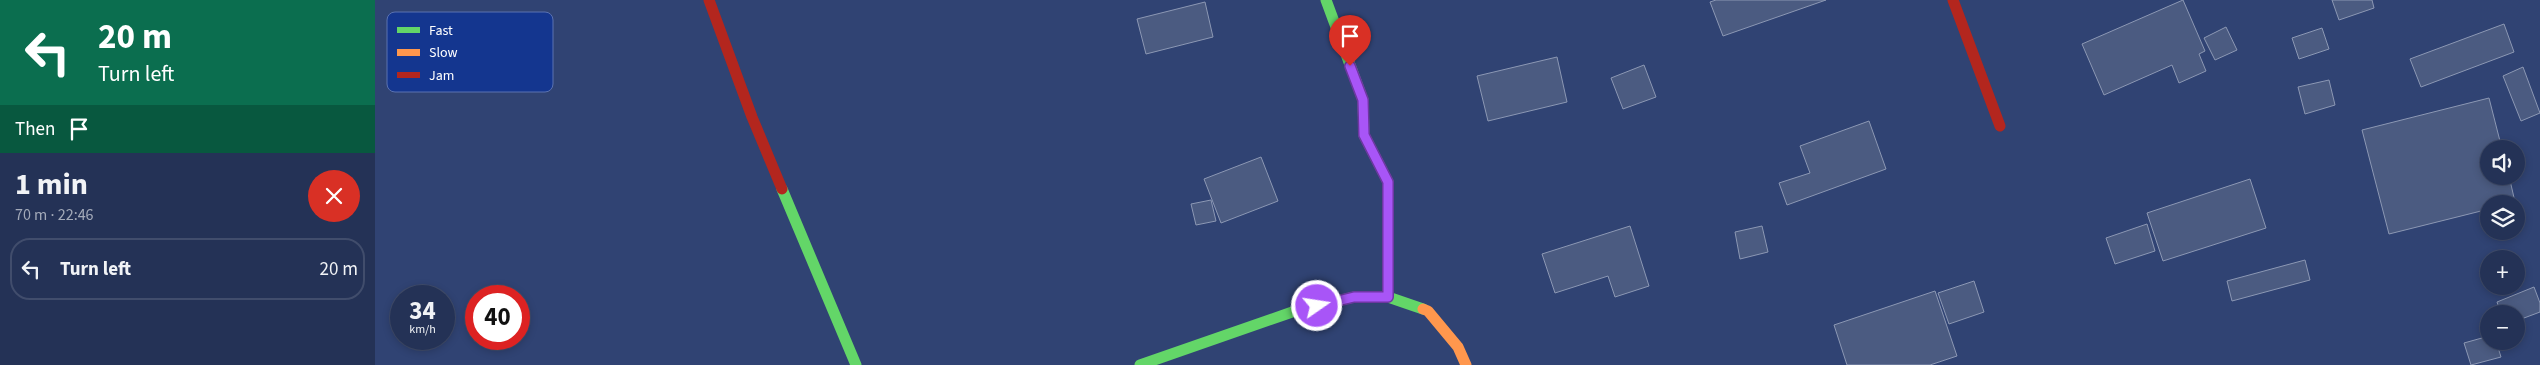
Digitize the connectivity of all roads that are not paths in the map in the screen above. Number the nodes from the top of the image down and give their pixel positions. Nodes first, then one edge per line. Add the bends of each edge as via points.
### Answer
1 (709, 0) edge
2 (1326, 0) edge
3 (1953, 0) edge
4 (2000, 126) dead end
5 (1388, 297) junction
6 (856, 365) edge
7 (1139, 365) edge
8 (1466, 365) edge

1 - 6 street via 752,117
2 - 5 street via 1363,100 1364,135 1388,182
3 - 4 street
5 - 7 street via 1354,297 1299,310
5 - 8 street via 1428,311 1457,347

